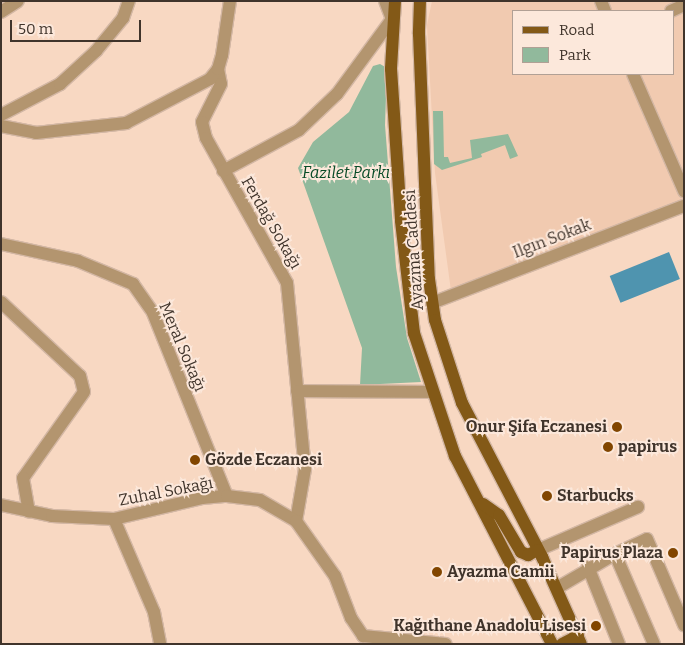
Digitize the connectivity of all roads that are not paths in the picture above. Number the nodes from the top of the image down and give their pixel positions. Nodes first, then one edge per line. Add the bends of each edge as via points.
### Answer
1 (18, 1) edge
2 (129, 1) edge
3 (230, 1) edge
4 (385, 1) edge
5 (395, 1) edge
6 (420, 1) edge
7 (1, 12) edge
8 (392, 19) junction
9 (218, 69) junction
10 (633, 75) edge
11 (1, 115) edge
12 (1, 126) edge
13 (223, 172) junction
14 (684, 191) edge
15 (684, 206) edge
16 (1, 244) edge
17 (1, 302) edge
18 (432, 303) junction
19 (297, 391) junction
20 (432, 392) junction
21 (227, 496) junction
22 (481, 503) junction
23 (1, 505) edge
24 (638, 507) dead end
25 (29, 512) junction
26 (114, 519) junction
27 (296, 522) junction
28 (538, 550) junction
29 (614, 554) junction
30 (588, 568) junction
31 (557, 588) junction
32 (684, 625) edge
33 (362, 640) edge
34 (580, 640) edge
35 (160, 644) edge
36 (446, 644) edge
37 (552, 644) edge
38 (562, 644) edge
39 (619, 644) edge
40 (654, 644) edge

1 - 7 street
2 - 11 street via 123,18 96,51 60,84
3 - 9 street, Ferdağ Sokağı
4 - 8 street
5 - 8 main road, Ayazma Caddesi
6 - 18 main road, Ayazma Caddesi via 419,43
8 - 13 street via 337,94 299,130
8 - 20 main road, Ayazma Caddesi via 390,68 401,221 414,333
9 - 12 street via 210,80 126,123 36,132
9 - 13 street, Ferdağ Sokağı via 220,84 202,122 206,138
10 - 14 street
13 - 19 street, Ferdağ Sokağı via 287,283
15 - 18 street, Ilgın Sokak
16 - 21 street, Meral Sokağı via 78,261 133,284 153,313
17 - 25 street via 80,376 84,392 23,478
18 - 28 main road, Ayazma Caddesi via 462,403
19 - 20 street
19 - 27 street, Ferdağ Sokağı via 305,469
20 - 22 main road, Ayazma Caddesi via 455,456
21 - 26 street, Zuhal Sokağı via 202,498
21 - 27 street, Zuhal Sokağı via 260,500
22 - 28 main road via 499,515 521,552 528,555
22 - 37 main road, Ayazma Caddesi
23 - 25 street, Zuhal Sokağı
24 - 28 street
25 - 26 street, Zuhal Sokağı
26 - 35 street via 154,612
27 - 33 street, Zuhal Sokağı via 335,576
28 - 31 main road, Ayazma Caddesi
29 - 30 street
29 - 32 street via 646,539
29 - 40 street
30 - 31 street
30 - 39 street
31 - 34 main road, Ayazma Caddesi
33 - 36 street, Zuhal Sokağı
34 - 38 main road

